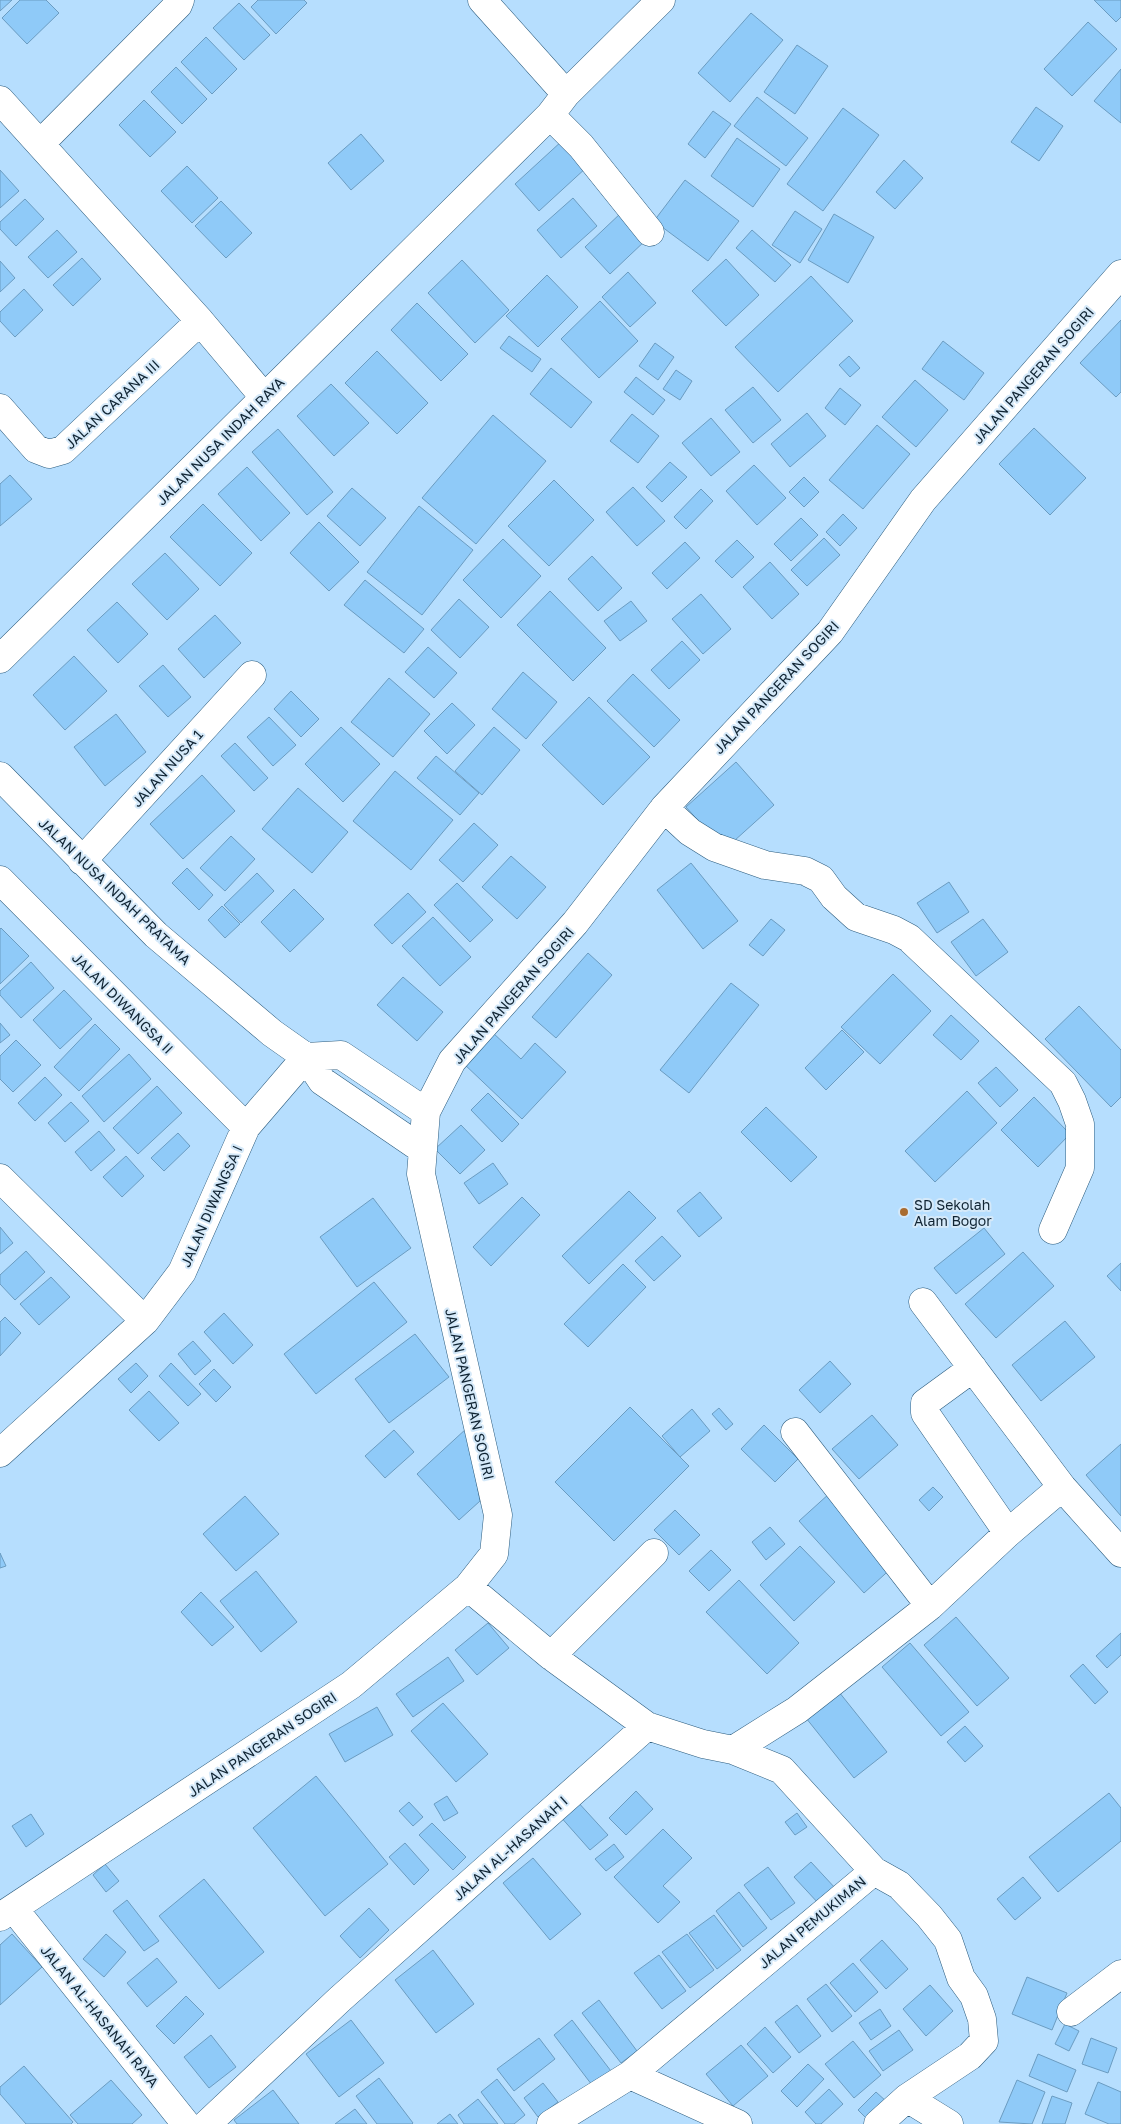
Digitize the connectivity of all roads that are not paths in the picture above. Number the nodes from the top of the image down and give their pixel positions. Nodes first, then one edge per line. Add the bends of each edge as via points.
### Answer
1 (180, 0) edge
2 (482, 0) edge
3 (661, 0) edge
4 (566, 94) junction
5 (0, 100) edge
6 (550, 115) junction
7 (40, 144) junction
8 (650, 232) dead end
9 (1120, 278) edge
10 (200, 321) junction
11 (264, 397) junction
12 (0, 408) edge
13 (0, 659) edge
14 (252, 675) dead end
15 (0, 776) edge
16 (664, 808) junction
17 (82, 861) junction
18 (0, 880) edge
19 (306, 1057) junction
20 (426, 1112) junction
21 (246, 1127) junction
22 (422, 1150) junction
23 (0, 1178) edge
24 (1053, 1230) dead end
25 (923, 1302) dead end
26 (144, 1321) junction
27 (972, 1368) junction
28 (795, 1432) dead end
29 (3, 1444) edge
30 (1062, 1487) junction
31 (1008, 1533) junction
32 (654, 1553) dead end
33 (1121, 1553) edge
34 (468, 1587) junction
35 (930, 1606) junction
36 (551, 1656) junction
37 (647, 1726) junction
38 (733, 1750) junction
39 (874, 1871) junction
40 (7, 1913) edge
41 (1121, 1974) edge
42 (1071, 2012) dead end
43 (630, 2075) junction
44 (907, 2098) junction
45 (186, 2124) edge
46 (208, 2124) edge
47 (551, 2124) edge
48 (738, 2124) edge
49 (878, 2124) edge
50 (949, 2124) edge

1 - 7 street
2 - 4 street
3 - 4 street, JALAN NUSA INDAH RAYA
4 - 6 street, JALAN NUSA INDAH RAYA
5 - 7 street
6 - 8 street via 581,146
6 - 11 street, JALAN NUSA INDAH RAYA
7 - 10 street
9 - 16 street, JALAN PANGERAN SOGIRI via 923,500 830,632
10 - 11 street
10 - 12 street, JALAN CARANA III via 63,450 49,454 36,449
11 - 13 street, JALAN NUSA INDAH RAYA
14 - 17 street, JALAN NUSA 1
15 - 17 street, JALAN NUSA INDAH PRATAMA
16 - 20 street, JALAN PANGERAN SOGIRI via 575,924 452,1061
16 - 24 street via 690,832 714,847 766,865 804,871 821,879 834,897 856,917 909,938 1062,1084 1080,1124 1080,1168
17 - 19 street, JALAN NUSA INDAH PRATAMA via 156,935 258,1022
18 - 21 street, JALAN DIWANGSA II
19 - 20 street via 341,1055
19 - 21 street, JALAN DIWANGSA I
19 - 22 street via 322,1081
20 - 22 street, JALAN PANGERAN SOGIRI
21 - 26 street, JALAN DIWANGSA I via 182,1272
22 - 34 street, JALAN PANGERAN SOGIRI via 421,1174 428,1212 498,1515 494,1554
23 - 26 street
25 - 27 street
26 - 29 street, JALAN DIWANGSA I
27 - 30 street
27 - 31 street via 926,1403 926,1413
28 - 35 street
30 - 31 street
30 - 33 street
31 - 35 street
32 - 36 street
34 - 36 street
34 - 40 street, JALAN PANGERAN SOGIRI via 351,1685
35 - 38 street via 797,1710
36 - 37 street
37 - 38 street
37 - 46 street, JALAN AL-HASANAH I via 340,1999
38 - 39 street via 782,1770
39 - 43 street, JALAN PEMUKIMAN
39 - 44 street, JALAN PEMUKIMAN via 899,1885 948,1940 961,1978 974,1996 982,2019 984,2041 970,2056
40 - 45 street, JALAN AL-HASANAH RAYA
41 - 42 street
43 - 47 street, JALAN PEMUKIMAN
43 - 48 street
44 - 49 street, JALAN PEMUKIMAN
44 - 50 street

